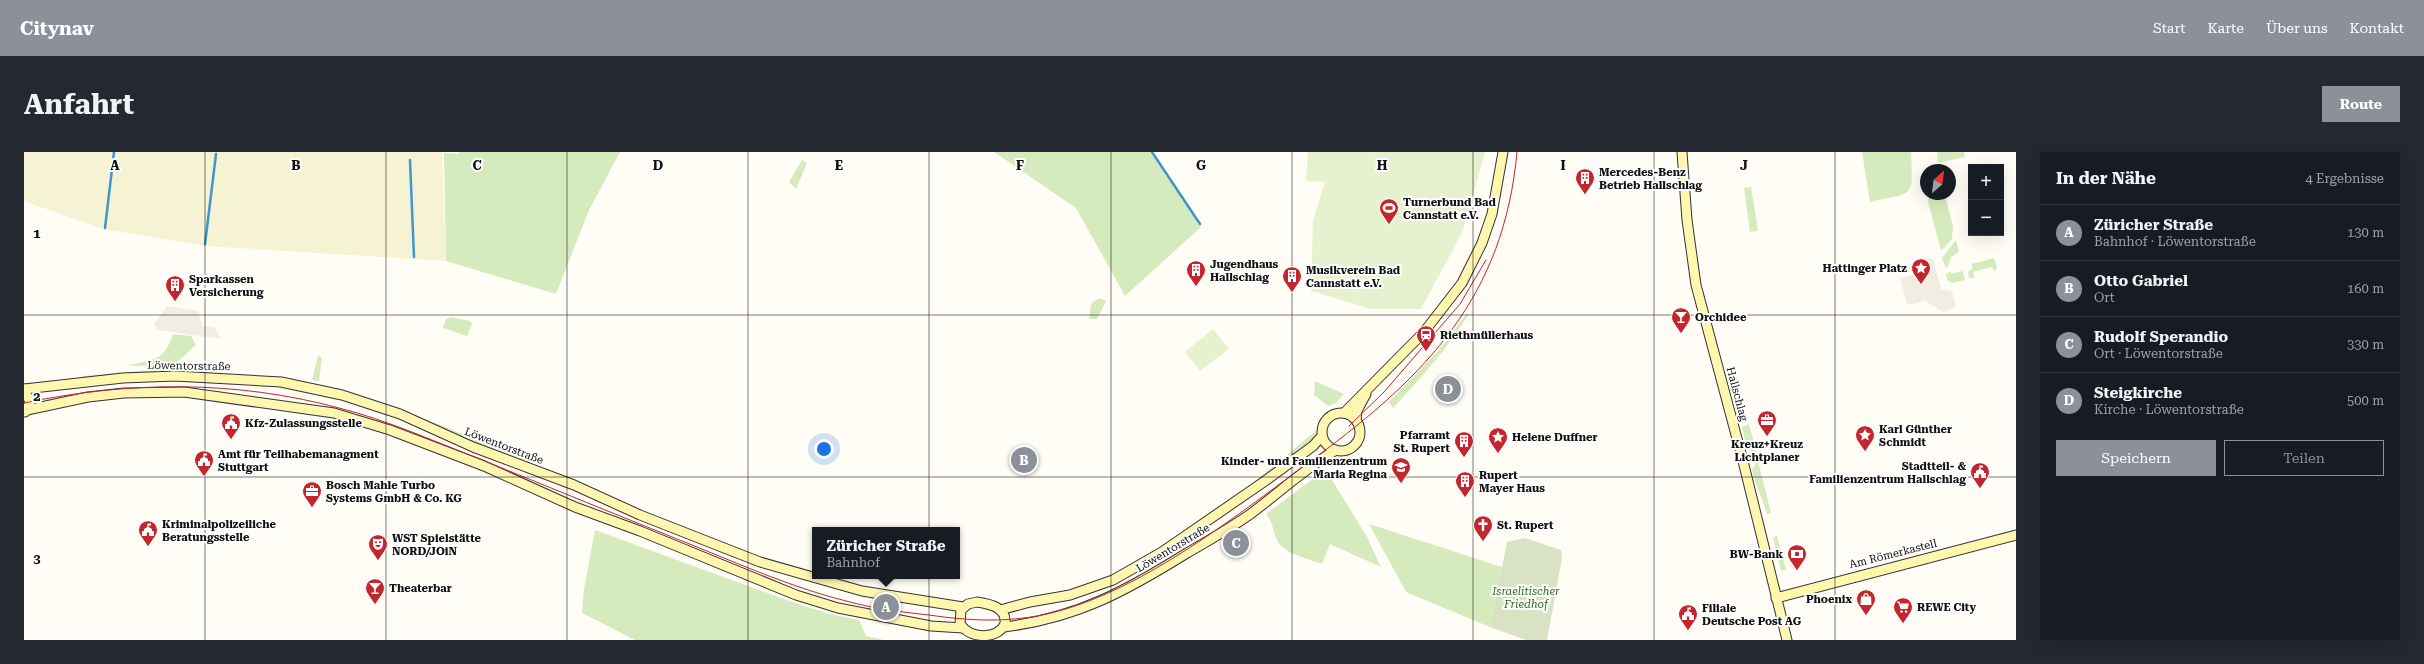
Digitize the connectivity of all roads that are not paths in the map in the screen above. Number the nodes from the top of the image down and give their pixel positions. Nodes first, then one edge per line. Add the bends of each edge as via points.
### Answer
1 (1503, 152) edge
2 (1682, 152) edge
3 (1370, 388) junction
4 (24, 389) edge
5 (26, 412) edge
6 (1344, 413) junction
7 (1356, 420) junction
8 (1322, 436) junction
9 (1336, 450) junction
10 (2016, 535) edge
11 (812, 576) edge
12 (822, 579) edge
13 (1776, 598) junction
14 (963, 607) junction
15 (1000, 610) junction
16 (1004, 627) junction
17 (963, 628) junction
18 (1787, 640) edge

1 - 3 main road, Löwentorstraße via 1492,214 1482,243 1462,283 1424,332
2 - 13 main road, Hallschlag via 1687,220 1696,285
3 - 6 main road, Löwentorstraße
3 - 7 main road, Löwentorstraße via 1357,410
4 - 5 main road, Löwentorstraße via 29,397
4 - 11 main road, Löwentorstraße via 123,378 175,376 281,382 342,395 400,414 473,447 760,562
5 - 17 main road, Löwentorstraße via 88,397 124,393 184,392 346,416 484,466 575,507 796,595 854,611 931,626
6 - 7 main road
6 - 8 main road, Löwentorstraße via 1328,418 1323,426
7 - 9 main road, Löwentorstraße via 1360,434 1356,443 1347,450
8 - 9 main road via 1326,444
8 - 15 main road, Löwentorstraße via 1313,446 1265,482 1162,552 1113,580 1070,595
9 - 16 main road, Löwentorstraße via 1239,522 1143,580 1062,617 1028,625
10 - 13 main road, Am Römerkastell
12 - 14 main road, Löwentorstraße via 862,590
13 - 18 main road, Hallschlag
14 - 15 main road, Löwentorstraße via 977,602 988,603
14 - 17 main road via 959,619
15 - 16 main road via 1006,620
16 - 17 main road, Löwentorstraße via 998,634 987,637 975,635

